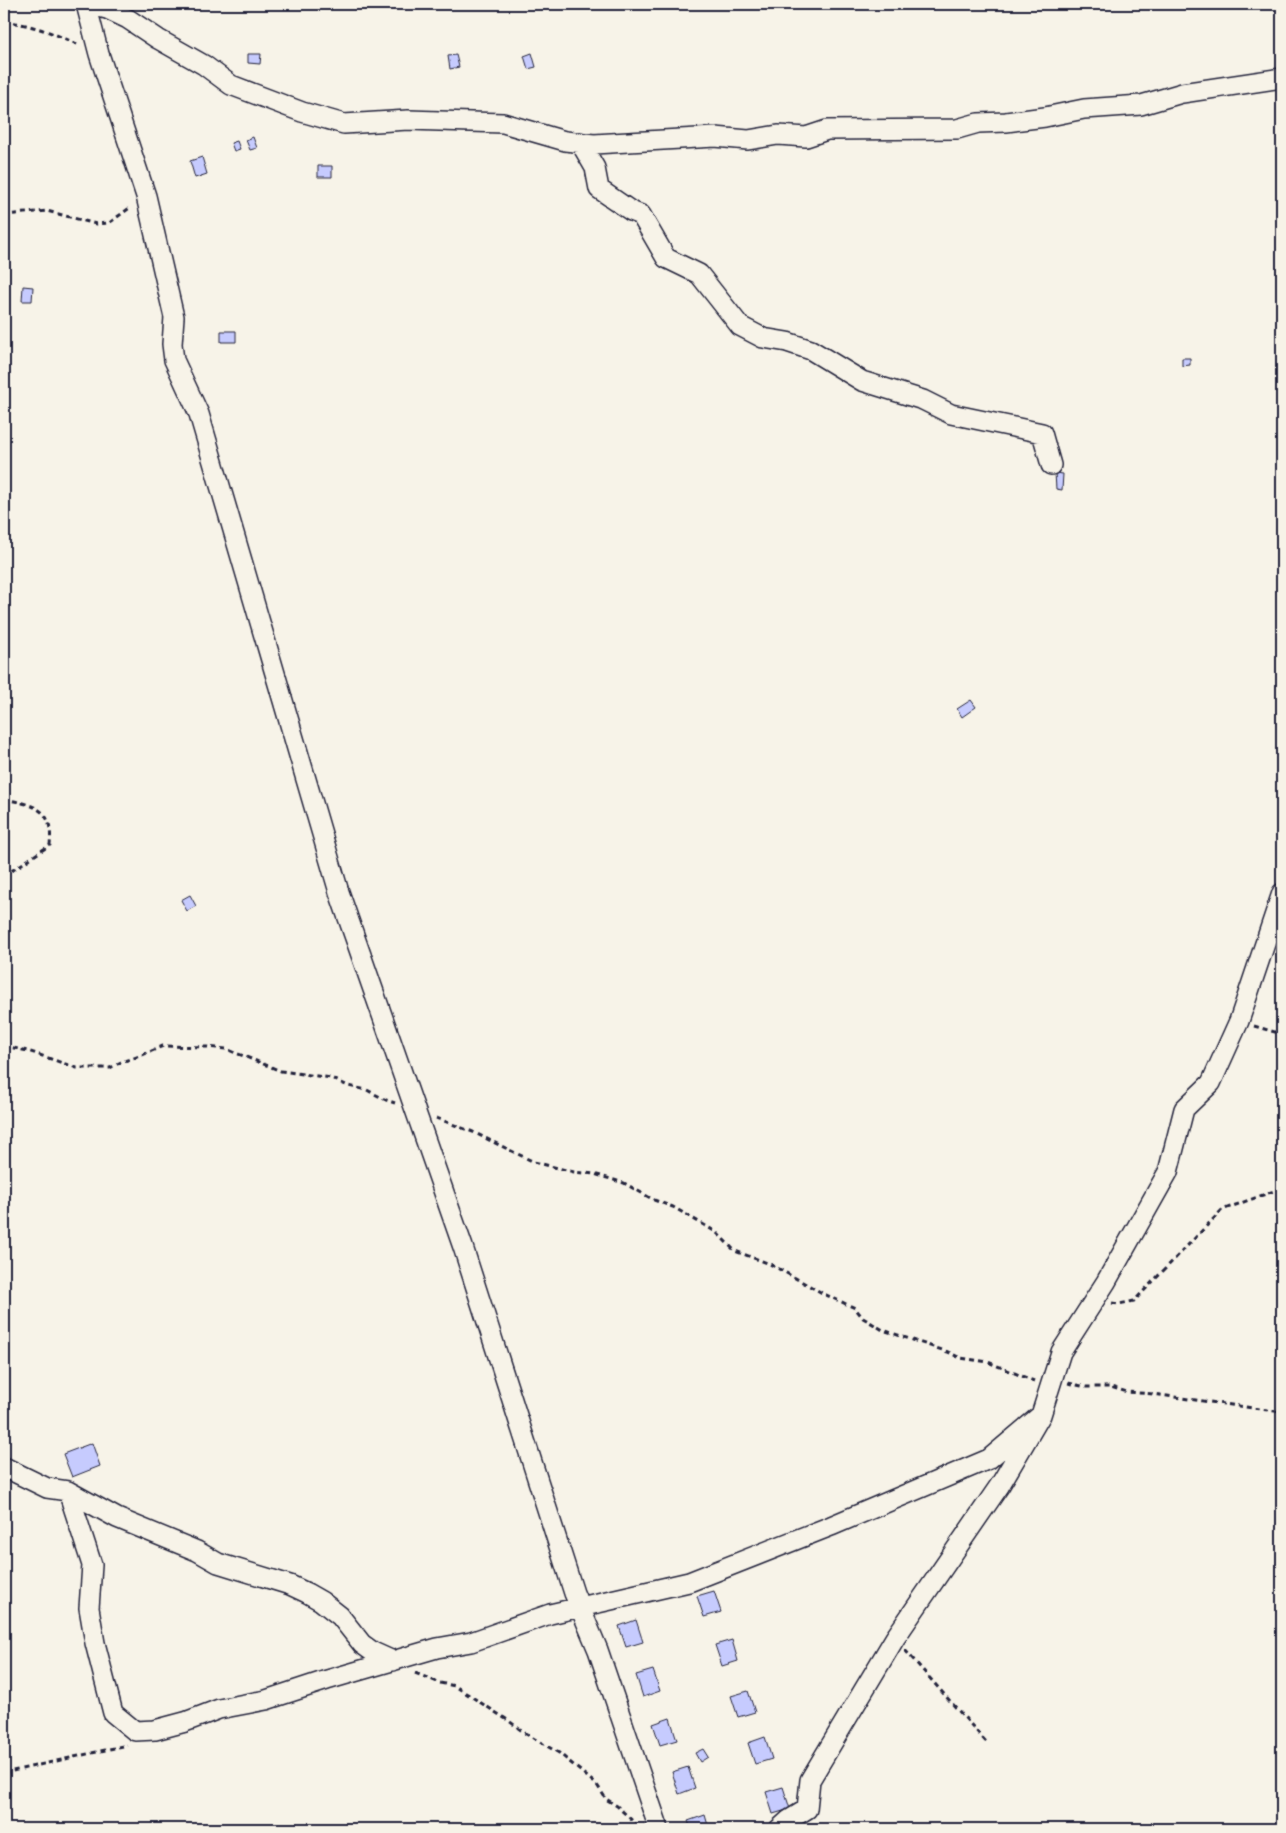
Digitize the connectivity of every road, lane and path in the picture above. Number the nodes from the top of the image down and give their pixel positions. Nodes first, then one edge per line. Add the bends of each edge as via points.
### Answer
1 (87, 4) edge
2 (4, 22) edge
3 (99, 54) junction
4 (1282, 78) edge
5 (580, 142) junction
6 (146, 196) junction
7 (4, 215) edge
8 (1051, 465) dead end
9 (4, 799) edge
10 (4, 873) edge
11 (1282, 893) edge
12 (1239, 1021) junction
13 (1282, 1034) edge
14 (4, 1046) edge
15 (413, 1108) junction
16 (1282, 1188) edge
17 (1095, 1300) junction
18 (1051, 1382) junction
19 (1282, 1412) edge
20 (1041, 1415) junction
21 (4, 1467) edge
22 (68, 1491) junction
23 (579, 1607) junction
24 (895, 1638) junction
25 (393, 1661) junction
26 (130, 1744) dead end
27 (988, 1744) dead end
28 (4, 1773) edge
29 (641, 1829) edge
30 (659, 1829) edge
31 (779, 1829) edge

1 - 3 street
1 - 5 street via 107,9 128,20 204,65 231,85 336,122 503,123
2 - 3 path via 20,23 56,34
3 - 6 street
4 - 5 street via 1182,94 1142,104 978,123 957,129 828,130 806,137 778,135 748,140 715,137 594,144
5 - 8 street via 595,168 599,189 641,215 666,258 699,274 740,326 763,338 811,350 862,381 923,400 951,414 1042,433
6 - 7 path via 109,223 96,224 47,211
6 - 15 street via 174,317 174,360 199,414 339,892
9 - 10 path via 30,805 48,818 52,830 50,845 14,870
11 - 12 street
12 - 13 path
12 - 17 street via 1211,1083 1184,1109 1168,1172
14 - 15 path via 77,1068 110,1068 163,1046 216,1048 281,1071 331,1078
15 - 18 path via 473,1132 534,1162 624,1183 716,1232 735,1251 770,1264 855,1308 863,1318 883,1330 960,1358 988,1362 1037,1382
15 - 23 street via 463,1247
16 - 17 path via 1222,1210 1134,1302 1118,1304
17 - 18 street via 1061,1352
18 - 19 path via 1110,1387 1126,1392
18 - 20 street
20 - 23 street via 989,1459 831,1526 689,1582
20 - 24 street via 1000,1485
21 - 22 street via 47,1488
22 - 25 street via 117,1518 218,1563 307,1593 340,1616 362,1644
22 - 25 street via 92,1565 89,1608 113,1713 135,1731 178,1724 219,1709 266,1700
23 - 25 street via 471,1642
23 - 30 street via 598,1650
24 - 27 path
24 - 31 street via 810,1780 807,1809
25 - 29 path via 402,1668 455,1686 554,1749 597,1785 606,1799
26 - 28 path

